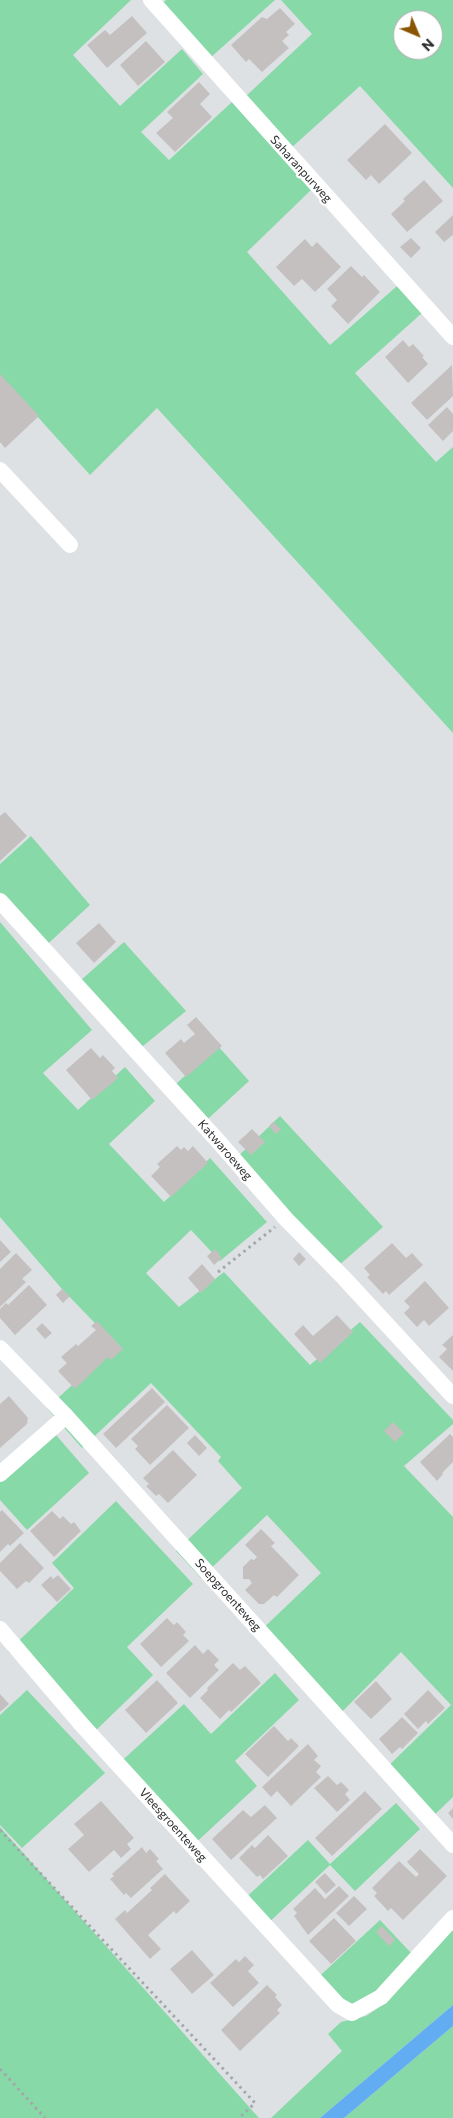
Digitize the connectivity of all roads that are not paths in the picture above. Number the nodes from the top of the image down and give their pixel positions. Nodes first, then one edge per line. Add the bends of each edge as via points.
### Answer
1 (151, 0) edge
2 (453, 338) edge
3 (0, 470) edge
4 (70, 545) dead end
5 (0, 901) edge
6 (0, 1348) edge
7 (453, 1396) edge
8 (66, 1416) junction
9 (0, 1474) edge
10 (0, 1629) edge
11 (453, 1845) edge
12 (453, 1918) edge

1 - 2 street, Saharanpurweg
3 - 4 street
5 - 7 street, Katwaroeweg via 286,1219
6 - 8 street, Soepgroenteweg
8 - 9 street
8 - 11 street, Soepgroenteweg
10 - 12 street, Vleesgroenteweg via 82,1725 269,1931 338,2005 352,2014 381,1997

